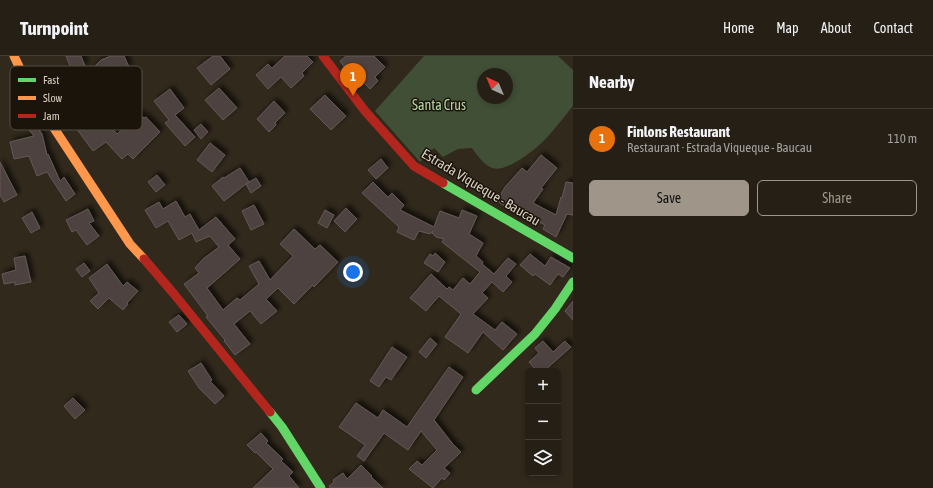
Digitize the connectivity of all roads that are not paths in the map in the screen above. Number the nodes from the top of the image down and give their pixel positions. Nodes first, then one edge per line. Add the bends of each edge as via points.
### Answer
1 (14, 56) edge
2 (323, 56) edge
3 (19, 66) edge
4 (55, 130) edge
5 (573, 258) edge
6 (573, 282) edge
7 (476, 390) dead end
8 (321, 488) edge

1 - 3 street
2 - 5 street, Estrada Viqueque - Baucau via 365,111 414,166
4 - 8 street via 130,244 282,427
6 - 7 street via 548,320

